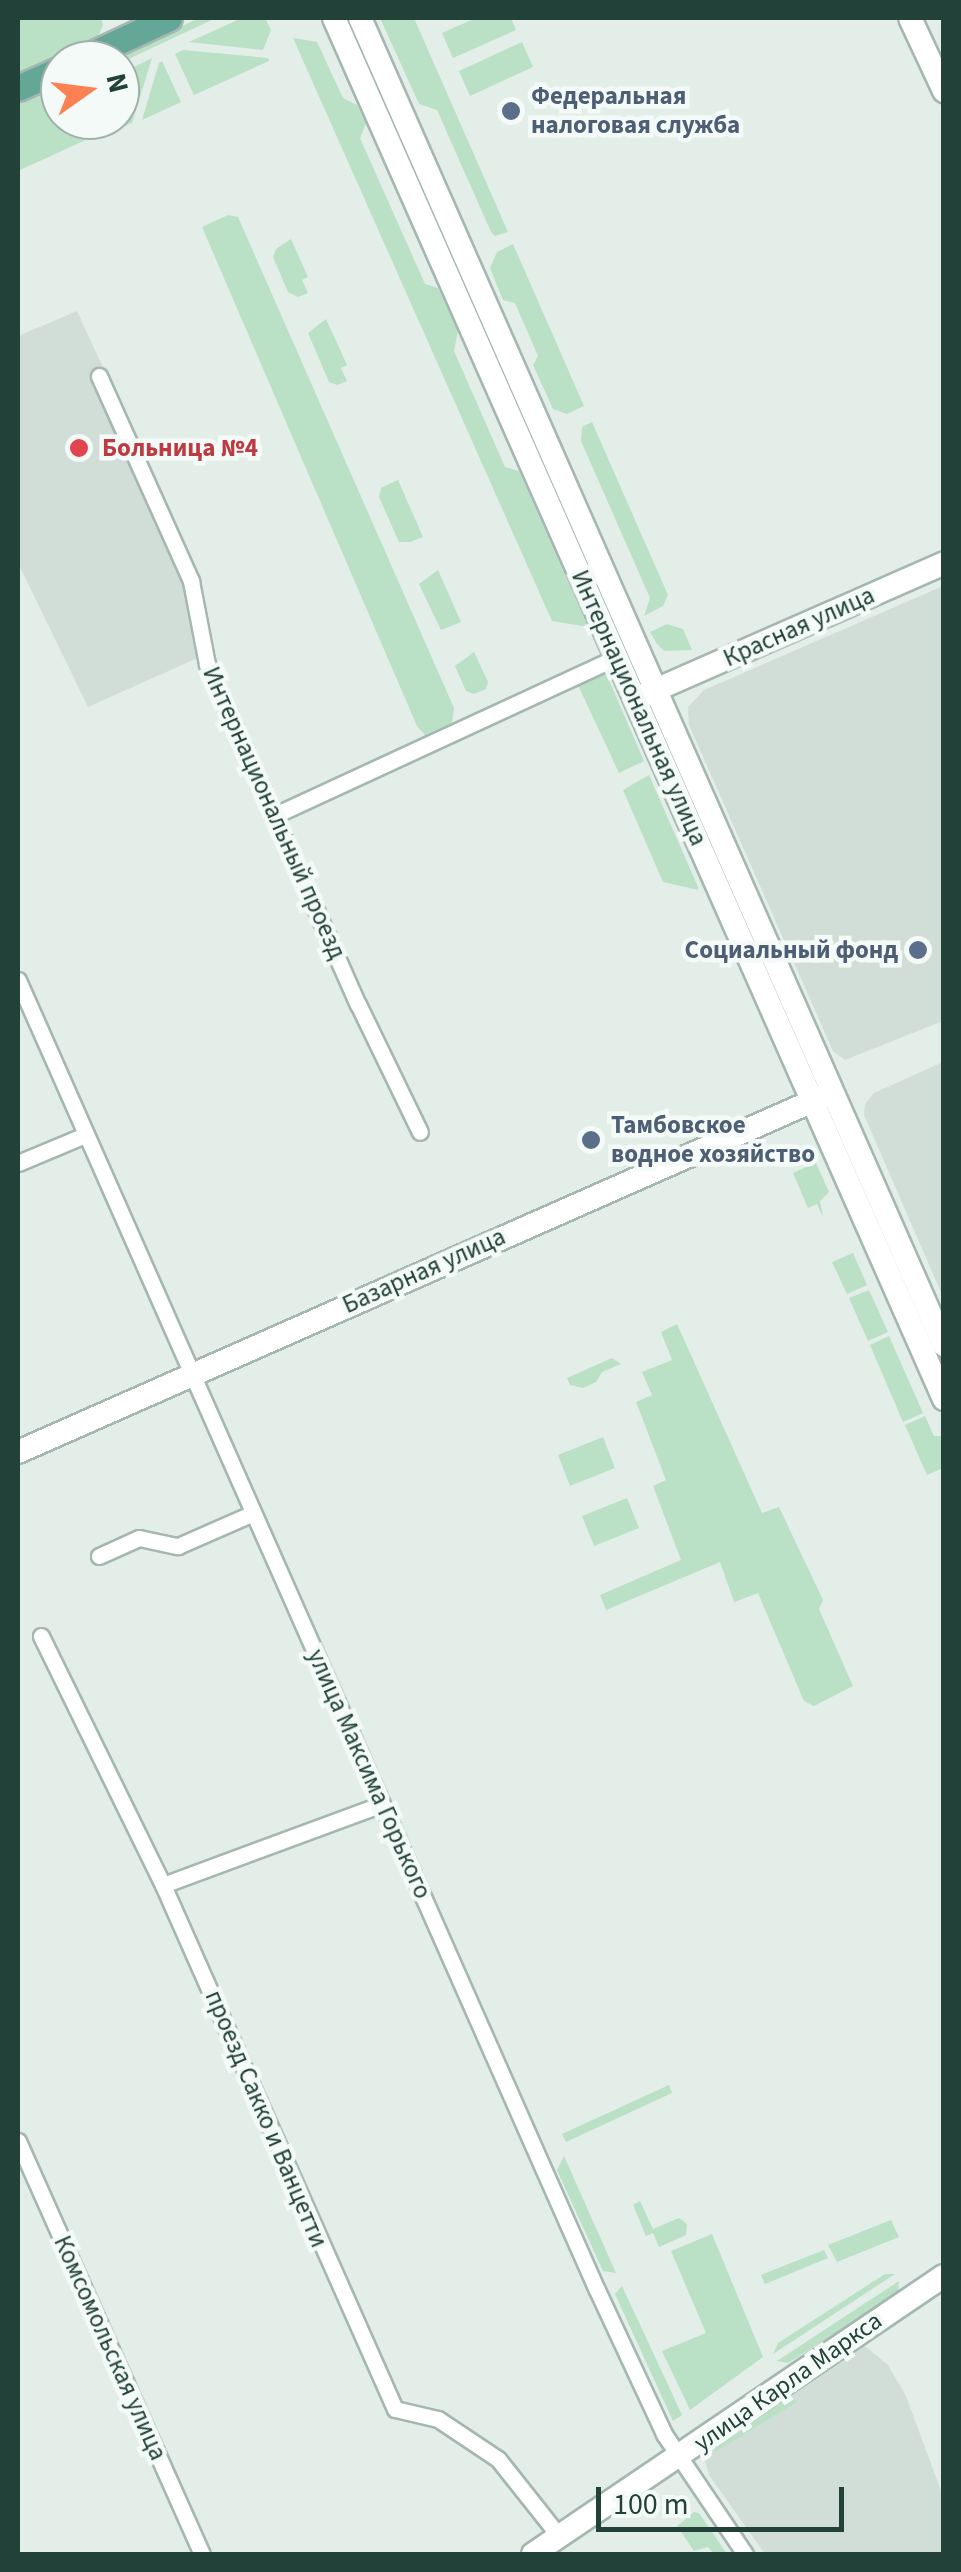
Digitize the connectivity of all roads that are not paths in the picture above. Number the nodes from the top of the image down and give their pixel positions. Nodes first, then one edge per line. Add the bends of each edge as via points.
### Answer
1 (168, 18) edge
2 (334, 18) edge
3 (360, 18) edge
4 (910, 18) edge
5 (121, 40) edge
6 (944, 91) edge
7 (99, 376) dead end
8 (944, 564) edge
9 (617, 657) junction
10 (645, 694) junction
11 (273, 816) junction
12 (18, 980) edge
13 (822, 1097) junction
14 (420, 1132) dead end
15 (85, 1135) junction
16 (18, 1163) edge
17 (944, 1345) edge
18 (193, 1377) junction
19 (944, 1399) edge
20 (18, 1452) edge
21 (254, 1513) junction
22 (99, 1556) dead end
23 (41, 1636) dead end
24 (382, 1804) junction
25 (163, 1886) junction
26 (18, 2142) edge
27 (944, 2276) edge
28 (680, 2458) junction
29 (559, 2536) junction
30 (202, 2554) edge
31 (533, 2554) edge
32 (745, 2554) edge

1 - 5 main road
2 - 9 main road, Интернациональная улица
3 - 10 main road, Интернациональная улица
4 - 6 main road
7 - 11 street, Интернациональный проезд via 192,581 208,664
8 - 10 main road, Красная улица
9 - 10 main road, Интернациональная улица
9 - 11 street
10 - 13 main road, Интернациональная улица
11 - 14 street, Интернациональный проезд
12 - 15 street, улица Максима Горького
13 - 17 main road, Интернациональная улица
13 - 18 main road, Базарная улица
13 - 19 main road, Интернациональная улица
15 - 16 street
15 - 18 street, улица Максима Горького
18 - 20 main road, Базарная улица
18 - 21 street, улица Максима Горького
21 - 22 street via 178,1546 139,1538
21 - 24 street, улица Максима Горького
23 - 25 street, проезд Сакко и Ванцетти
24 - 25 street
24 - 28 street, улица Максима Горького via 597,2290
25 - 29 street, проезд Сакко и Ванцетти via 395,2409 438,2419 498,2458
26 - 30 street, Комсомольская улица
27 - 28 main road, улица Карла Маркса
28 - 29 main road, улица Карла Маркса
28 - 32 street, улица Максима Горького
29 - 31 main road, улица Карла Маркса

